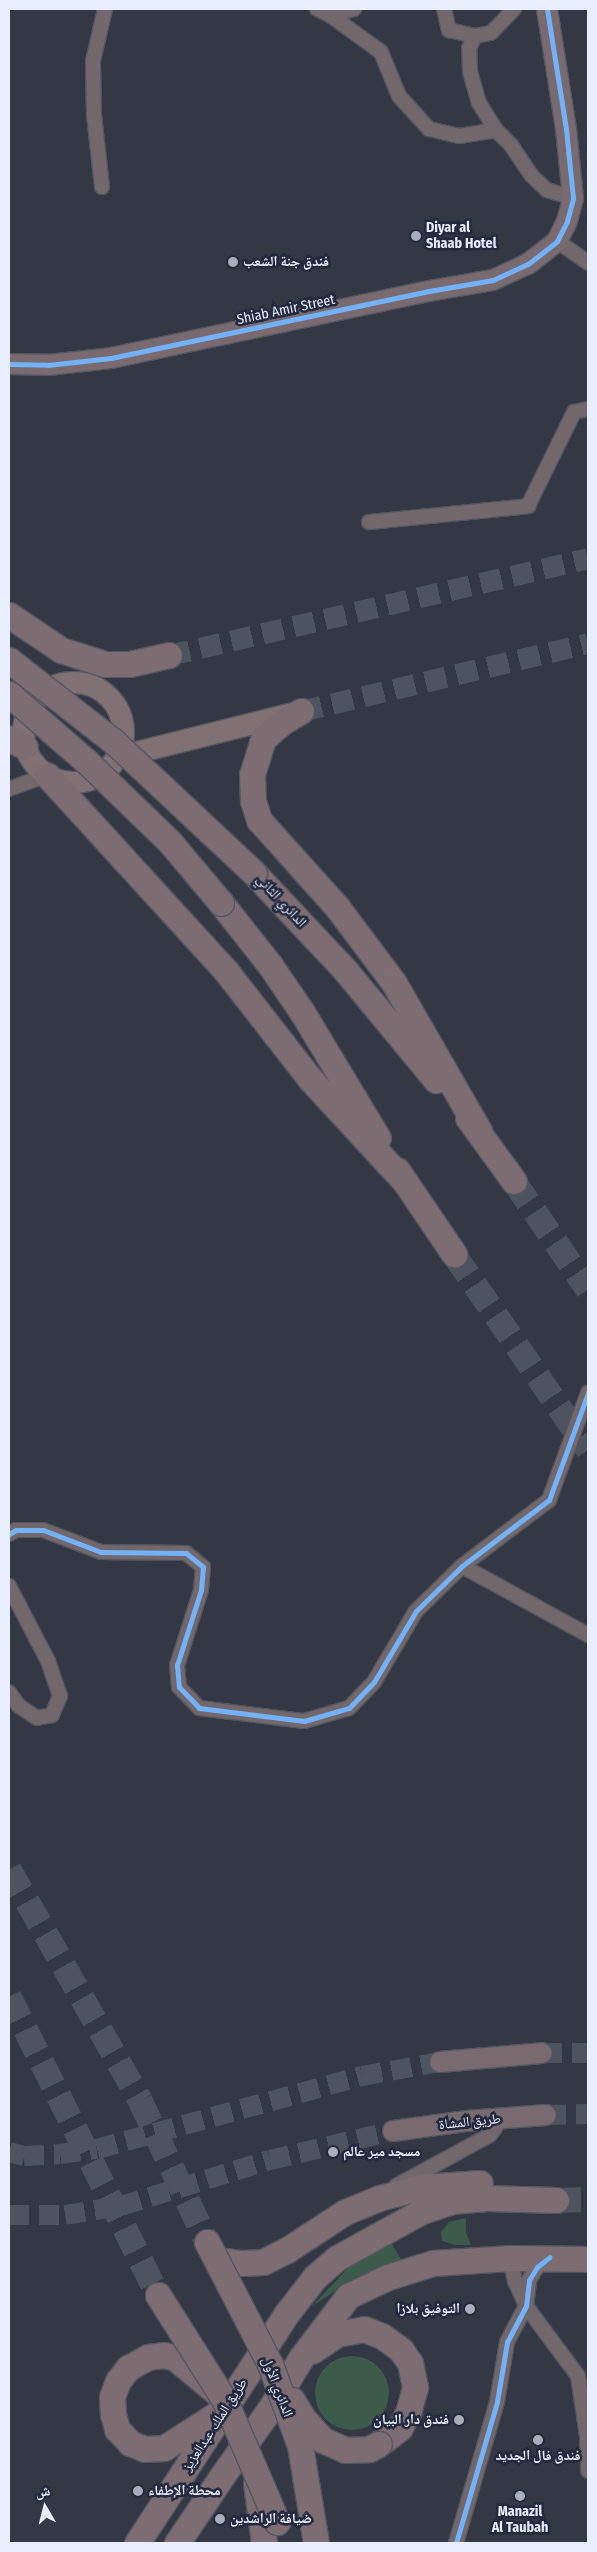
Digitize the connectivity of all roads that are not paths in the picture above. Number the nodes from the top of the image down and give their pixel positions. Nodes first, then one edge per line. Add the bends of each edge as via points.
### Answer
1 (105, 9) edge
2 (317, 9) edge
3 (354, 9) edge
4 (444, 9) edge
5 (514, 9) edge
6 (547, 9) edge
7 (330, 15) junction
8 (475, 36) junction
9 (496, 130) junction
10 (102, 187) dead end
11 (573, 198) junction
12 (557, 241) junction
13 (588, 264) edge
14 (9, 364) edge
15 (588, 409) edge
16 (369, 522) dead end
17 (9, 615) edge
18 (170, 656) joint
19 (9, 660) edge
20 (86, 683) junction
21 (9, 694) edge
22 (301, 711) joint
23 (17, 742) edge
24 (116, 757) junction
25 (47, 775) junction
26 (9, 789) edge
27 (479, 1131) junction
28 (514, 1180) tunnel mouth
29 (406, 1183) junction
30 (454, 1254) tunnel mouth
31 (588, 1393) edge
32 (9, 1534) edge
33 (462, 1566) junction
34 (9, 1586) edge
35 (588, 1636) edge
36 (9, 1692) edge
37 (542, 2053) tunnel mouth
38 (440, 2062) tunnel mouth
39 (546, 2115) tunnel mouth
40 (496, 2119) junction
41 (393, 2131) tunnel mouth
42 (379, 2198) junction
43 (550, 2257) junction
44 (510, 2258) junction
45 (588, 2259) edge
46 (158, 2295) tunnel mouth
47 (526, 2306) junction
48 (301, 2358) junction
49 (270, 2364) junction
50 (585, 2385) edge
51 (227, 2403) junction
52 (588, 2471) edge
53 (273, 2525) edge
54 (137, 2543) edge
55 (177, 2543) edge
56 (264, 2543) edge
57 (316, 2543) edge
58 (456, 2543) edge

1 - 10 street via 93,61 94,115
2 - 7 street
3 - 7 street
4 - 8 street via 449,30
5 - 8 street via 491,33
6 - 11 street
7 - 9 street via 381,52 399,96 428,130 459,136
8 - 9 street via 470,48 470,71 479,103
9 - 11 street via 547,190
11 - 12 street via 567,222
12 - 13 street
12 - 14 street, Shiab Amir Street via 528,264 493,280 111,358 48,365
15 - 16 street via 574,412 528,506
17 - 18 highway via 61,650 105,664 130,664
18 - 20 main road
19 - 27 highway, الدائري الثاني, bridge via 112,741 254,873 345,970
20 - 23 main road via 56,684 42,692 25,716
20 - 24 main road via 100,689 120,713 122,743
21 - 29 highway, bridge via 85,760 169,841 221,903 297,1004
22 - 24 main road
22 - 27 highway via 263,739 252,774 253,801 259,820 337,907 394,983
23 - 25 main road
24 - 25 main road via 106,770 85,780 61,781
25 - 26 street
25 - 29 highway via 226,971 311,1080
27 - 28 highway, الدائري الثاني
29 - 30 highway
31 - 33 street via 549,1500
32 - 33 street via 16,1530 43,1530 102,1552 186,1553 203,1567 201,1590 177,1666 179,1687 199,1708 304,1721 349,1708 374,1682 416,1612
33 - 35 street
34 - 36 street via 48,1661 60,1696 52,1714 37,1718 19,1706
37 - 38 street
39 - 40 street, طريق المشاة
40 - 41 street, طريق المشاة
40 - 42 street via 490,2135 402,2181
42 - 49 highway, الدائري الأول, bridge via 337,2216 263,2262 212,2251
42 - 51 highway, طريق الملك عبدالعزيز via 422,2187 459,2183 526,2183 556,2200 488,2198 452,2201 422,2211 337,2258 315,2278 287,2313
43 - 44 highway
43 - 45 highway
43 - 47 street via 537,2266 528,2280
44 - 47 street via 515,2281
44 - 48 highway via 433,2263 388,2277 348,2296
46 - 51 highway, bridge
47 - 50 street
47 - 58 street via 507,2342 496,2402
48 - 49 highway, bridge via 337,2334 364,2330 382,2336 401,2350 410,2363 414,2387 409,2410 400,2428 369,2448 345,2450 323,2440 303,2418
48 - 55 highway via 270,2409
49 - 57 highway, الدائري الأول, bridge via 300,2446
50 - 52 street
51 - 51 highway, bridge via 175,2358 164,2355 148,2357 128,2368 112,2397 112,2414 117,2429 130,2443 145,2449 164,2448 208,2421
51 - 53 highway, bridge
51 - 54 highway, طريق الملك عبدالعزيز
53 - 56 highway

